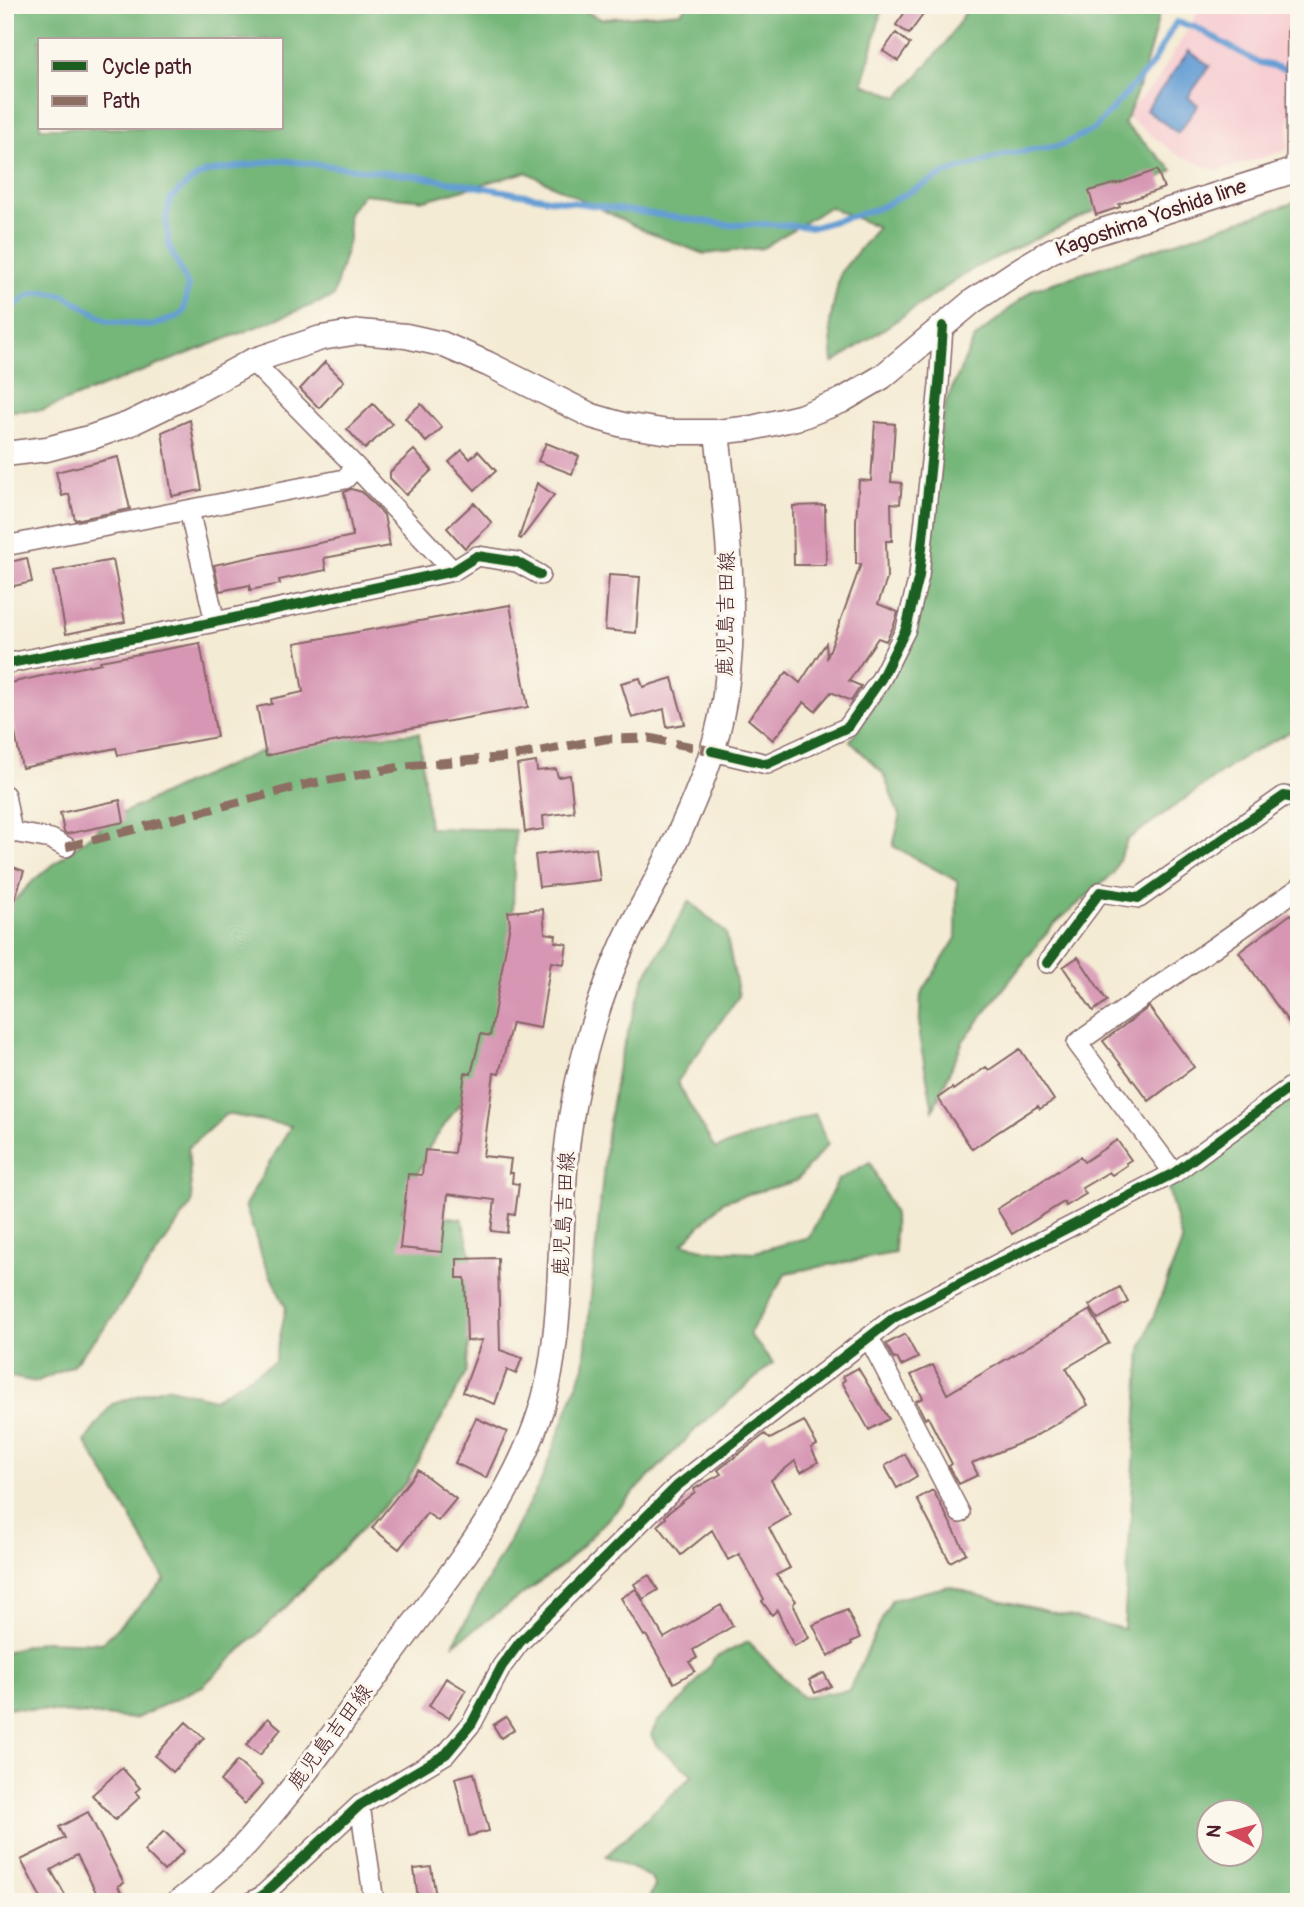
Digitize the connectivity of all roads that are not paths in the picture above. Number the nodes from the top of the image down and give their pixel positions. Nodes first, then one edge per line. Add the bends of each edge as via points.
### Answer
1 (1297, 30) edge
2 (1297, 169) edge
3 (943, 326) junction
4 (252, 361) junction
5 (717, 432) junction
6 (5, 454) edge
7 (356, 467) junction
8 (189, 510) junction
9 (5, 546) edge
10 (453, 571) junction
11 (541, 575) dead end
12 (215, 622) junction
13 (5, 664) edge
14 (712, 751) junction
15 (5, 795) edge
16 (1299, 799) edge
17 (9, 832) edge
18 (66, 847) dead end
19 (1299, 888) edge
20 (1047, 964) dead end
21 (1299, 1081) edge
22 (1174, 1173) junction
23 (869, 1338) junction
24 (960, 1513) dead end
25 (360, 1805) junction
26 (179, 1902) edge
27 (251, 1902) edge
28 (374, 1902) edge

1 - 2 street
2 - 3 main road, Kagoshima Yoshida line via 1080,238 1006,278
3 - 5 main road, Kagoshima Yoshida line via 882,377 841,401 800,417
3 - 14 street via 919,576 906,629 881,679 848,727 766,764
4 - 5 main road, Kagoshima Yoshida line via 321,338 359,332 406,336 442,344 592,416 669,432
4 - 6 main road, Kagoshima Yoshida line via 129,424 47,449
4 - 7 street
5 - 14 main road, 鹿児島吉田線 via 730,640 723,710
7 - 8 street via 345,479
7 - 10 street
8 - 9 street
8 - 12 street
10 - 11 street via 477,556 517,562
10 - 12 street
12 - 13 street
14 - 26 main road, 鹿児島吉田線 via 663,867 622,947 586,1048 567,1149 559,1306 550,1374 520,1464 492,1516 287,1796 238,1852
15 - 17 street
16 - 20 street via 1284,796 1139,898 1100,892
17 - 18 street via 51,839
19 - 22 street via 1077,1043
21 - 22 street
22 - 23 street via 895,1317
23 - 24 street
23 - 25 street via 677,1486 520,1642 472,1723 446,1755
25 - 27 street
25 - 28 street

